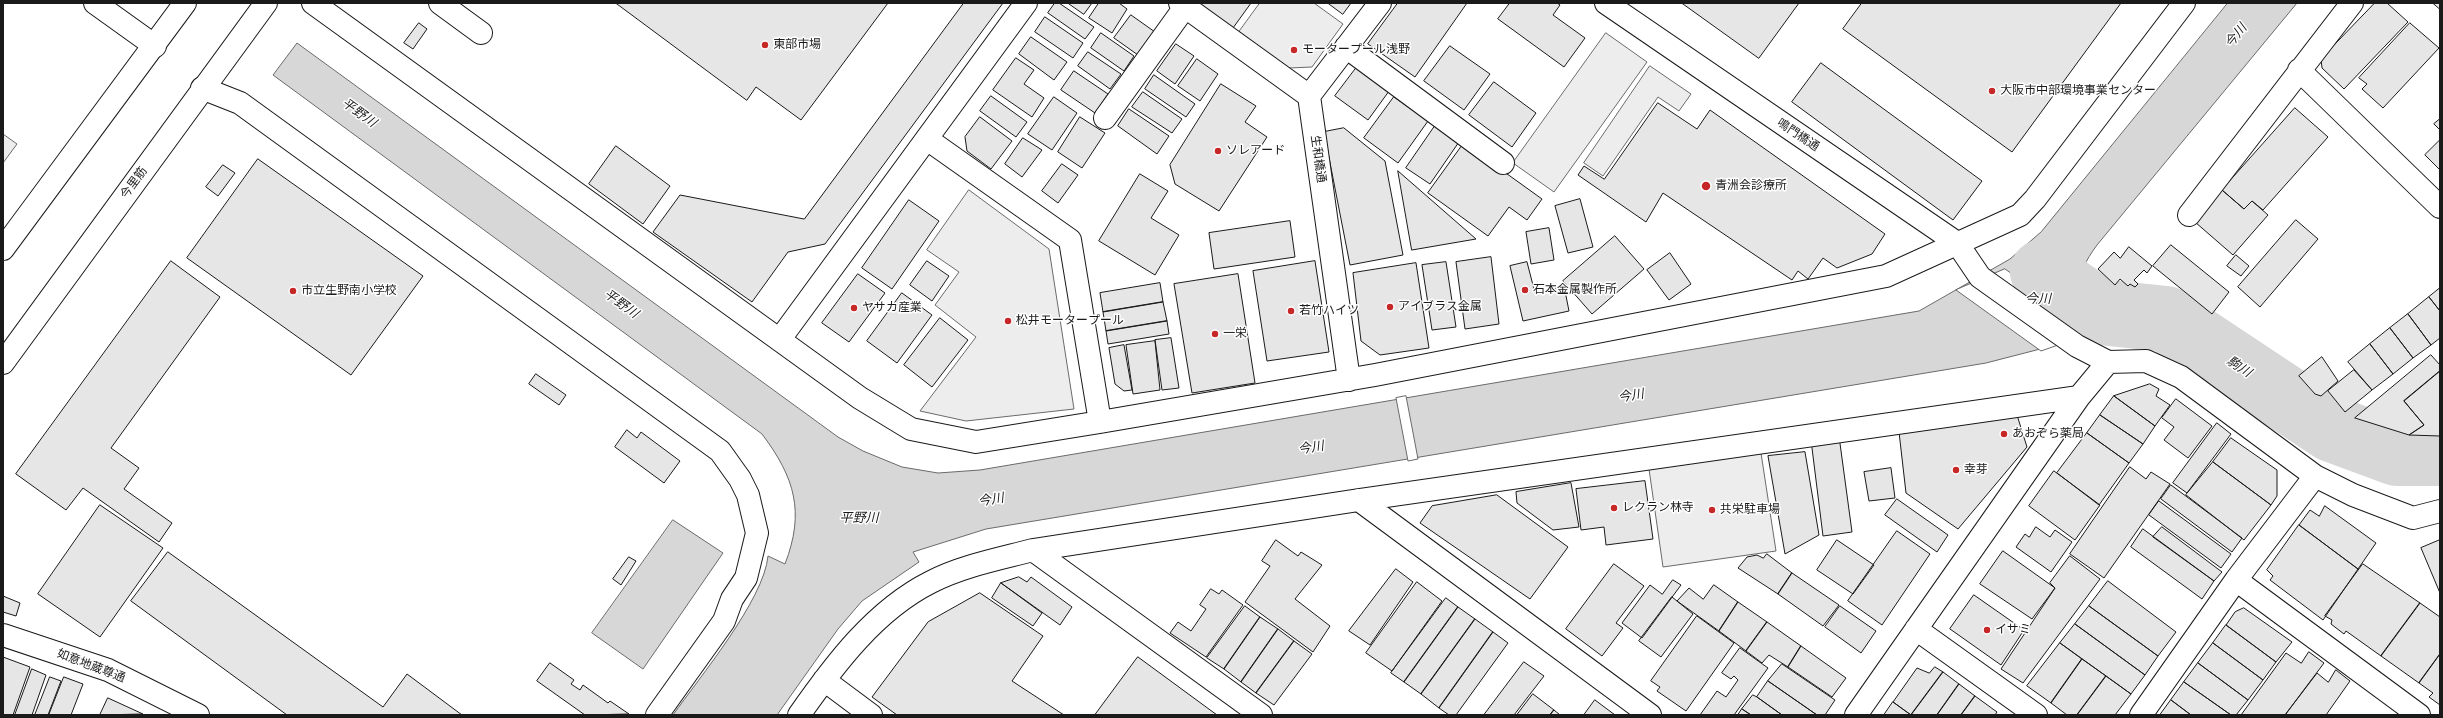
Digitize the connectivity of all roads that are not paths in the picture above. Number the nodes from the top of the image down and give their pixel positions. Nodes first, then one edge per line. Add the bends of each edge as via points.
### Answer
1 (95, 3) edge
2 (185, 3) edge
3 (266, 3) edge
4 (313, 3) edge
5 (440, 3) edge
6 (1026, 3) edge
7 (1380, 3) edge
8 (1606, 3) edge
9 (2184, 3) edge
10 (2352, 3) edge
11 (1182, 5) edge
12 (481, 33) dead end
13 (160, 38) junction
14 (1346, 47) junction
15 (2299, 70) junction
16 (202, 88) junction
17 (1309, 96) junction
18 (1105, 118) dead end
19 (927, 138) junction
20 (1503, 163) dead end
21 (2440, 207) edge
22 (2189, 215) dead end
23 (1958, 244) junction
24 (3, 249) edge
25 (780, 339) junction
26 (2108, 362) junction
27 (3, 363) edge
28 (1349, 380) junction
29 (2079, 397) junction
30 (1100, 422) junction
31 (2315, 476) junction
32 (1359, 500) junction
33 (2440, 511) edge
34 (1033, 550) junction
35 (2236, 580) junction
36 (1916, 629) junction
37 (3, 635) edge
38 (824, 680) junction
39 (198, 715) edge
40 (657, 715) edge
41 (799, 715) edge
42 (871, 715) edge
43 (1261, 715) edge
44 (1650, 715) edge
45 (1856, 715) edge
46 (2036, 715) edge
47 (2140, 715) edge
48 (2419, 715) edge

1 - 13 street
2 - 13 street
3 - 16 street, 今里筋
4 - 25 street
5 - 12 street
6 - 19 street
7 - 14 street
8 - 23 street, 鳴門橋通
9 - 23 street via 2025,210 2020,215
10 - 15 street
11 - 17 street
11 - 18 street
13 - 24 street
14 - 17 street
14 - 20 street
15 - 21 street
15 - 22 street
16 - 27 street, 今里筋
16 - 40 street via 240,103 720,451 728,462 748,495 757,533 746,578 732,599 724,621
17 - 28 street, 生和橋通
19 - 25 street
19 - 30 street via 1070,240
23 - 26 street, 鳴門橋通 via 1980,277 2077,346
23 - 28 street via 1886,276
25 - 30 street via 860,398 911,429 976,442
26 - 29 street
26 - 31 street via 2146,361 2181,377
28 - 30 street
29 - 32 street
29 - 36 street
31 - 33 street via 2352,495 2413,518
31 - 35 street
32 - 34 street
32 - 44 street
34 - 38 street via 981,564 931,582 868,628
34 - 43 street
35 - 47 street
35 - 48 street
36 - 45 street
36 - 46 street
37 - 39 street, 如意地蔵尊通 via 108,670
38 - 41 street
38 - 42 street

